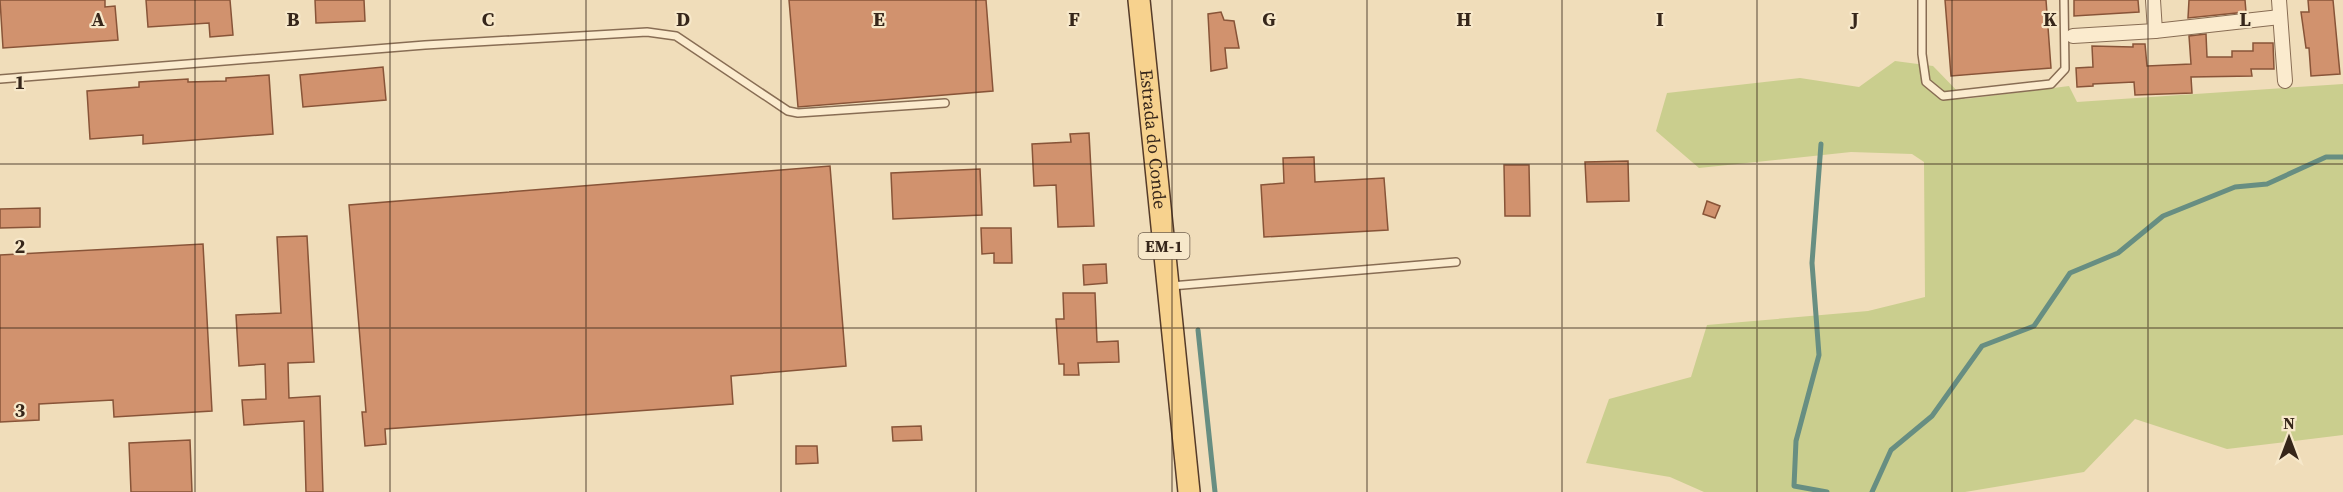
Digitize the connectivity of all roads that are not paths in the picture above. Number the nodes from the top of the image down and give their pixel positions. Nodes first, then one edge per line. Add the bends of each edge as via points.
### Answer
1 (1139, 0) edge
2 (1922, 0) edge
3 (2064, 0) edge
4 (2153, 0) edge
5 (2279, 0) edge
6 (2280, 17) junction
7 (2155, 31) junction
8 (2073, 36) dead end
9 (0, 79) edge
10 (2285, 81) dead end
11 (945, 103) dead end
12 (1456, 262) dead end
13 (1168, 286) junction
14 (1189, 492) edge

1 - 13 main road, Estrada do Conde / EM-1
2 - 3 lane via 1926,82 1943,96 2051,84 2065,69
4 - 7 street
5 - 6 street
6 - 7 street
6 - 10 street
7 - 8 street
9 - 11 lane via 402,46 647,32 676,36 789,111
12 - 13 lane
13 - 14 main road, Estrada do Conde / EM-1

